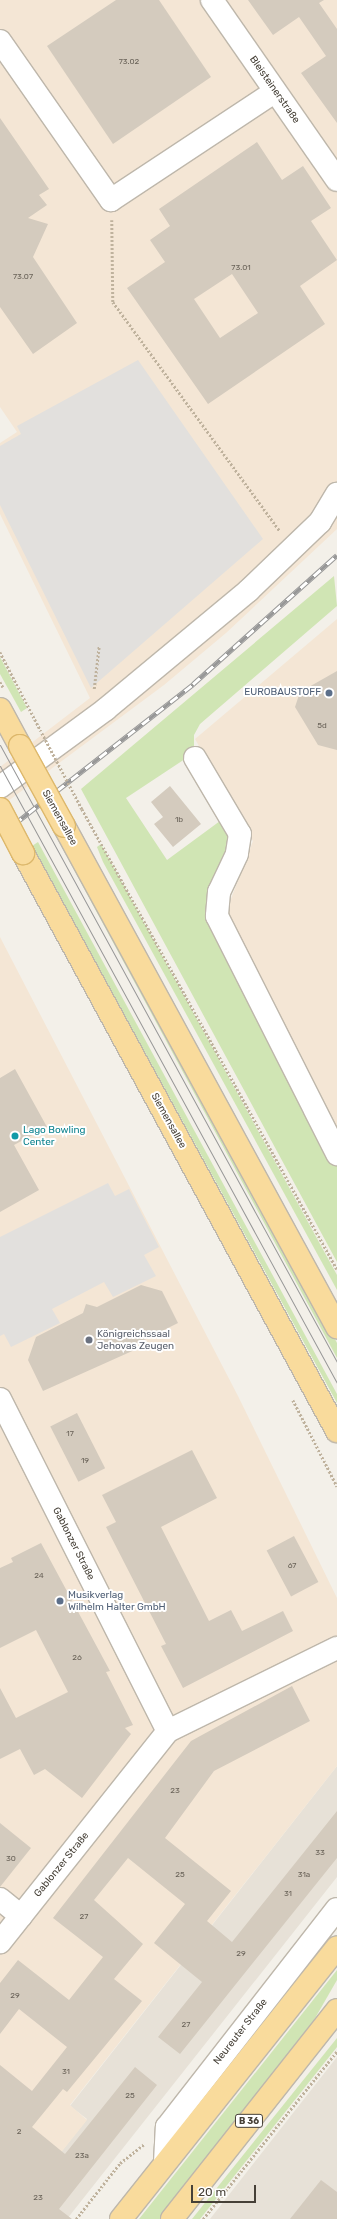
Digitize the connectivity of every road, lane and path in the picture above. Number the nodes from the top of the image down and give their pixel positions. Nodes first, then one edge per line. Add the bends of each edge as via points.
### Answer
1 (212, 0) edge
2 (0, 41) edge
3 (274, 92) junction
4 (337, 180) edge
5 (111, 200) junction
6 (337, 494) edge
7 (293, 549) junction
8 (99, 646) dead end
9 (0, 652) edge
10 (0, 709) edge
11 (106, 709) junction
12 (195, 758) dead end
13 (0, 787) edge
14 (0, 809) edge
15 (337, 1154) edge
16 (337, 1269) edge
17 (337, 1327) edge
18 (290, 1394) dead end
19 (0, 1399) edge
20 (337, 1431) edge
21 (337, 1486) edge
22 (337, 1648) edge
23 (168, 1731) junction
24 (0, 1899) edge
25 (337, 1909) edge
26 (21, 1916) junction
27 (0, 1942) edge
28 (337, 1947) edge
29 (337, 2010) edge
30 (337, 2051) edge
31 (167, 2127) junction
32 (165, 2162) junction
33 (76, 2219) edge
34 (120, 2219) edge
35 (172, 2219) edge
36 (203, 2219) edge

1 - 3 street, Bleisteinerstraße
2 - 5 street
3 - 4 street, Bleisteinerstraße
3 - 5 street
5 - 7 path via 113,302
6 - 7 street via 320,522
7 - 11 street
8 - 11 path via 93,683
9 - 16 path, bridge via 82,809
10 - 17 main road, Siemensallee, bridge
11 - 13 street
12 - 15 street via 240,834 237,854 219,892 217,916
14 - 20 main road, Siemensallee, bridge
18 - 21 path
19 - 23 street, Gablonzer Straße
22 - 23 street, Gablonzer Straße
23 - 26 street, Gablonzer Straße
24 - 26 street
25 - 31 street, Neureuter Straße
26 - 27 street, Gablonzer Straße
28 - 32 main road
29 - 35 main road, B 36
30 - 36 path
31 - 32 street
31 - 33 path via 120,2163
32 - 34 main road

